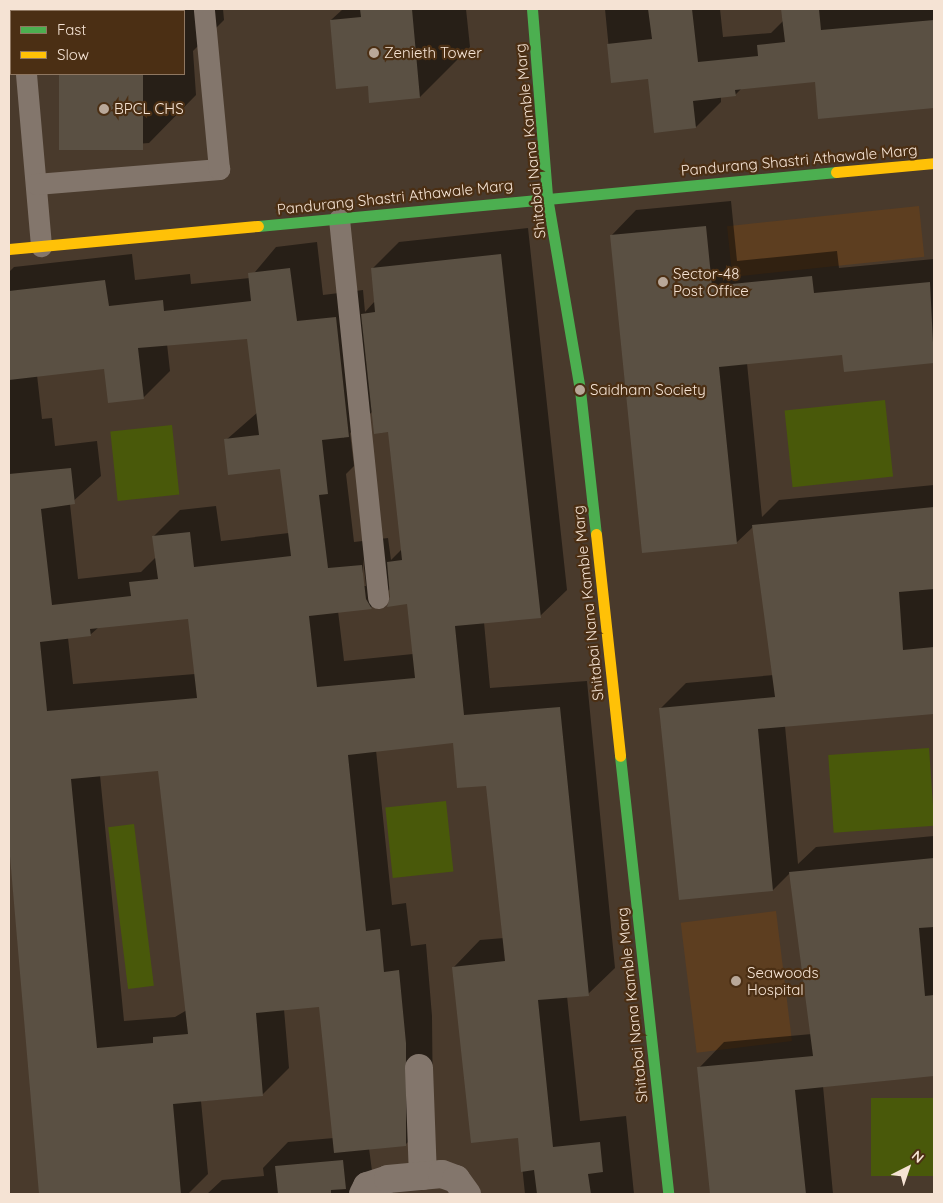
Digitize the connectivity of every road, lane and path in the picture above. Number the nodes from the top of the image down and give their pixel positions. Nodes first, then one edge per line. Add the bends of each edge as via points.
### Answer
1 (204, 9) edge
2 (532, 9) edge
3 (26, 75) edge
4 (934, 164) edge
5 (36, 184) junction
6 (548, 197) junction
7 (339, 219) junction
8 (41, 246) junction
9 (9, 249) edge
10 (378, 598) dead end
11 (419, 1068) dead end
12 (423, 1176) junction
13 (363, 1194) edge
14 (467, 1194) edge
15 (668, 1194) edge

1 - 5 lane via 219,169
2 - 6 street, Shitabai Nana Kamble Marg
3 - 5 lane
4 - 6 street, Pandurang Shastri Athawale Marg
5 - 8 lane
6 - 7 street, Pandurang Shastri Athawale Marg
6 - 15 street, Shitabai Nana Kamble Marg via 580,390
7 - 8 street, Pandurang Shastri Athawale Marg
7 - 10 lane
8 - 9 street, Pandurang Shastri Athawale Marg
11 - 12 street
12 - 13 street via 388,1179 367,1186
12 - 14 street via 442,1174 456,1179

